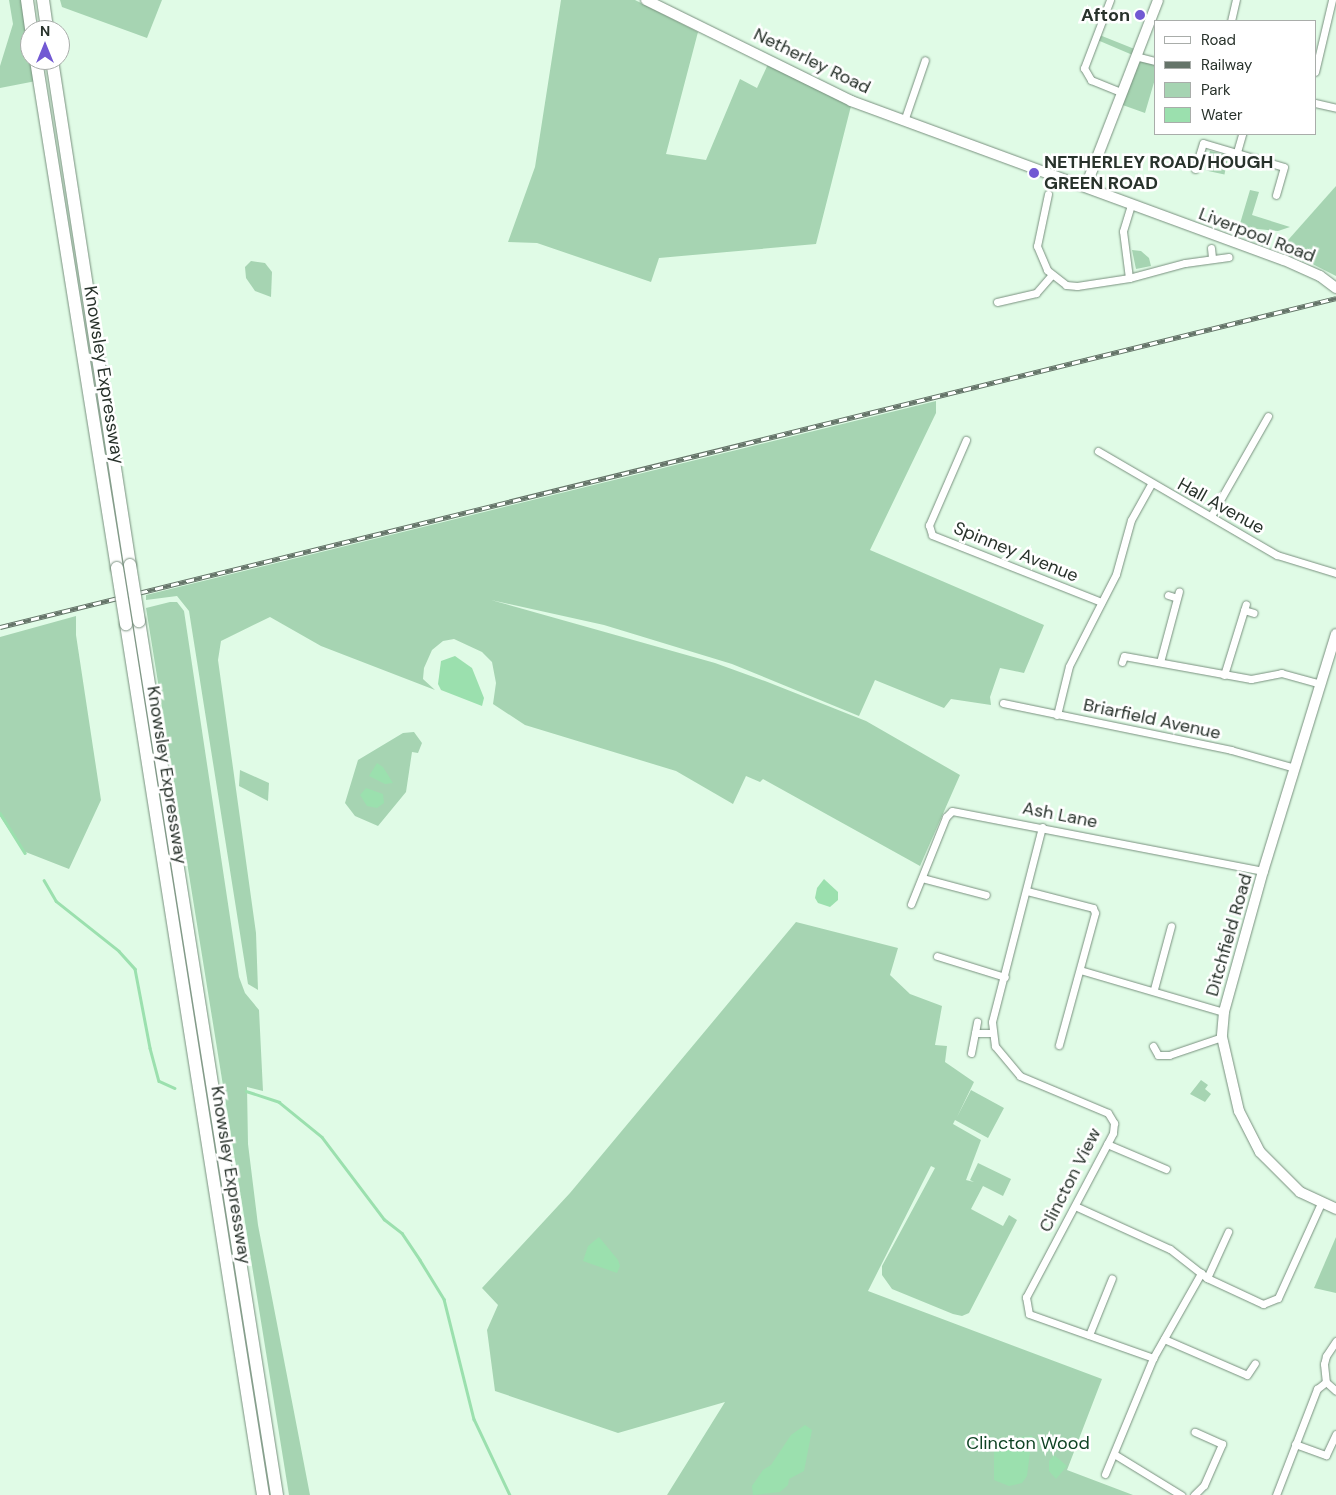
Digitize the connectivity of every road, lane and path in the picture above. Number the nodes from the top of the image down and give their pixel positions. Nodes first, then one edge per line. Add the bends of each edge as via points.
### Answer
1 (27, 0) edge
2 (43, 0) edge
3 (646, 0) edge
4 (1110, 0) edge
5 (1158, 0) edge
6 (1236, 0) edge
7 (1332, 0) edge
8 (30, 20) edge
9 (46, 20) edge
10 (1231, 20) edge
11 (1135, 56) junction
12 (924, 60) dead end
13 (1154, 61) edge
14 (1316, 68) edge
15 (38, 70) edge
16 (54, 70) edge
17 (1121, 92) junction
18 (1316, 103) edge
19 (1336, 108) edge
20 (905, 118) junction
21 (1242, 135) edge
22 (1237, 152) junction
23 (1024, 163) joint
24 (1195, 169) dead end
25 (1086, 186) junction
26 (1048, 194) dead end
27 (1276, 195) dead end
28 (1131, 204) junction
29 (1211, 248) dead end
30 (1212, 258) junction
31 (1229, 258) dead end
32 (1051, 276) junction
33 (1129, 278) junction
34 (1335, 287) edge
35 (997, 302) dead end
36 (1268, 416) dead end
37 (966, 440) dead end
38 (1098, 451) dead end
39 (1152, 484) junction
40 (1211, 516) junction
41 (1336, 573) edge
42 (1168, 594) dead end
43 (1101, 602) junction
44 (1254, 613) dead end
45 (1336, 634) edge
46 (1122, 662) dead end
47 (1160, 662) junction
48 (1224, 675) junction
49 (1321, 684) junction
50 (1003, 704) dead end
51 (1057, 715) junction
52 (1295, 768) junction
53 (1042, 827) junction
54 (1263, 871) junction
55 (922, 878) junction
56 (1027, 891) junction
57 (986, 895) dead end
58 (911, 904) dead end
59 (1172, 926) dead end
60 (937, 956) dead end
61 (1080, 970) junction
62 (1004, 977) junction
63 (1154, 990) junction
64 (1224, 1012) junction
65 (977, 1022) dead end
66 (975, 1033) junction
67 (992, 1033) junction
68 (1222, 1038) junction
69 (1059, 1045) dead end
70 (1153, 1046) dead end
71 (971, 1054) dead end
72 (1107, 1144) junction
73 (1166, 1168) dead end
74 (1321, 1203) junction
75 (1075, 1206) junction
76 (1336, 1209) edge
77 (1228, 1232) dead end
78 (1201, 1273) junction
79 (1112, 1278) dead end
80 (1207, 1278) junction
81 (1089, 1335) junction
82 (1164, 1340) junction
83 (1336, 1341) edge
84 (1153, 1358) junction
85 (1255, 1363) dead end
86 (1326, 1382) junction
87 (1336, 1391) edge
88 (1195, 1432) dead end
89 (1336, 1434) edge
90 (1295, 1444) junction
91 (1114, 1454) junction
92 (1105, 1474) dead end
93 (263, 1495) edge
94 (277, 1495) edge
95 (1181, 1495) edge
96 (1194, 1495) edge
97 (1276, 1495) edge

1 - 8 highway
2 - 9 highway
3 - 20 street, Netherley Road via 851,101
4 - 17 street via 1084,68 1091,80
5 - 11 street
6 - 10 street
7 - 14 street
11 - 13 street
11 - 17 street
12 - 20 street
15 - 93 highway, Knowsley Expressway, bridge
16 - 94 highway, Knowsley Expressway, bridge
17 - 25 street
18 - 19 street
20 - 23 street, Netherley Road
21 - 22 street
22 - 24 street via 1203,143
22 - 27 street via 1284,167
23 - 25 street, Liverpool Road
25 - 28 street, Liverpool Road
26 - 32 street via 1037,246 1039,258
28 - 33 street via 1123,231
28 - 34 street, Liverpool Road via 1284,260
29 - 30 street
30 - 31 street
30 - 33 street
32 - 33 street via 1066,285 1077,286
32 - 35 street via 1036,293
36 - 40 street
37 - 43 street, Spinney Avenue via 929,525 932,535
38 - 39 street, Hall Avenue
39 - 40 street, Hall Avenue
39 - 43 street via 1131,520 1116,574
40 - 41 street, Hall Avenue via 1277,555
42 - 47 street via 1178,595
43 - 51 street via 1069,666
44 - 48 street via 1245,607
45 - 49 street, Ditchfield Road
46 - 47 street via 1124,656
47 - 48 street
48 - 49 street via 1251,679 1281,673
49 - 52 street, Ditchfield Road
50 - 51 street, Briarfield Avenue
51 - 52 street, Briarfield Avenue via 1231,750
52 - 54 street, Ditchfield Road
53 - 54 street, Ash Lane
53 - 55 street, Ash Lane via 952,811 946,817
53 - 56 street
54 - 64 street, Ditchfield Road
55 - 57 street
55 - 58 street, Ash Lane
56 - 61 street via 1093,908 1095,913
56 - 62 street
59 - 63 street
60 - 62 street
61 - 63 street
61 - 69 street
62 - 67 street
63 - 64 street
64 - 68 street, Ditchfield Road
65 - 66 street
66 - 67 street
66 - 71 street
67 - 72 street, Clincton View via 995,1046 1020,1076 1108,1113 1114,1123
68 - 70 street via 1169,1055 1158,1055
68 - 74 street, Ditchfield Road via 1239,1111 1260,1152 1300,1192
72 - 73 street
72 - 75 street, Clincton View
74 - 76 street, Ditchfield Road
74 - 80 street via 1278,1298 1272,1302 1264,1304
75 - 78 street via 1170,1249
75 - 81 street, Clincton View via 1026,1298 1029,1314
77 - 80 street
78 - 80 street
78 - 82 street
79 - 81 street
81 - 84 street, Clincton View
82 - 84 street
82 - 85 street via 1247,1375
83 - 86 street via 1326,1356
84 - 91 street
86 - 87 street
86 - 90 street via 1317,1389
88 - 96 street via 1222,1444 1204,1484
89 - 90 street via 1326,1455
90 - 97 street
91 - 92 street
91 - 95 street

